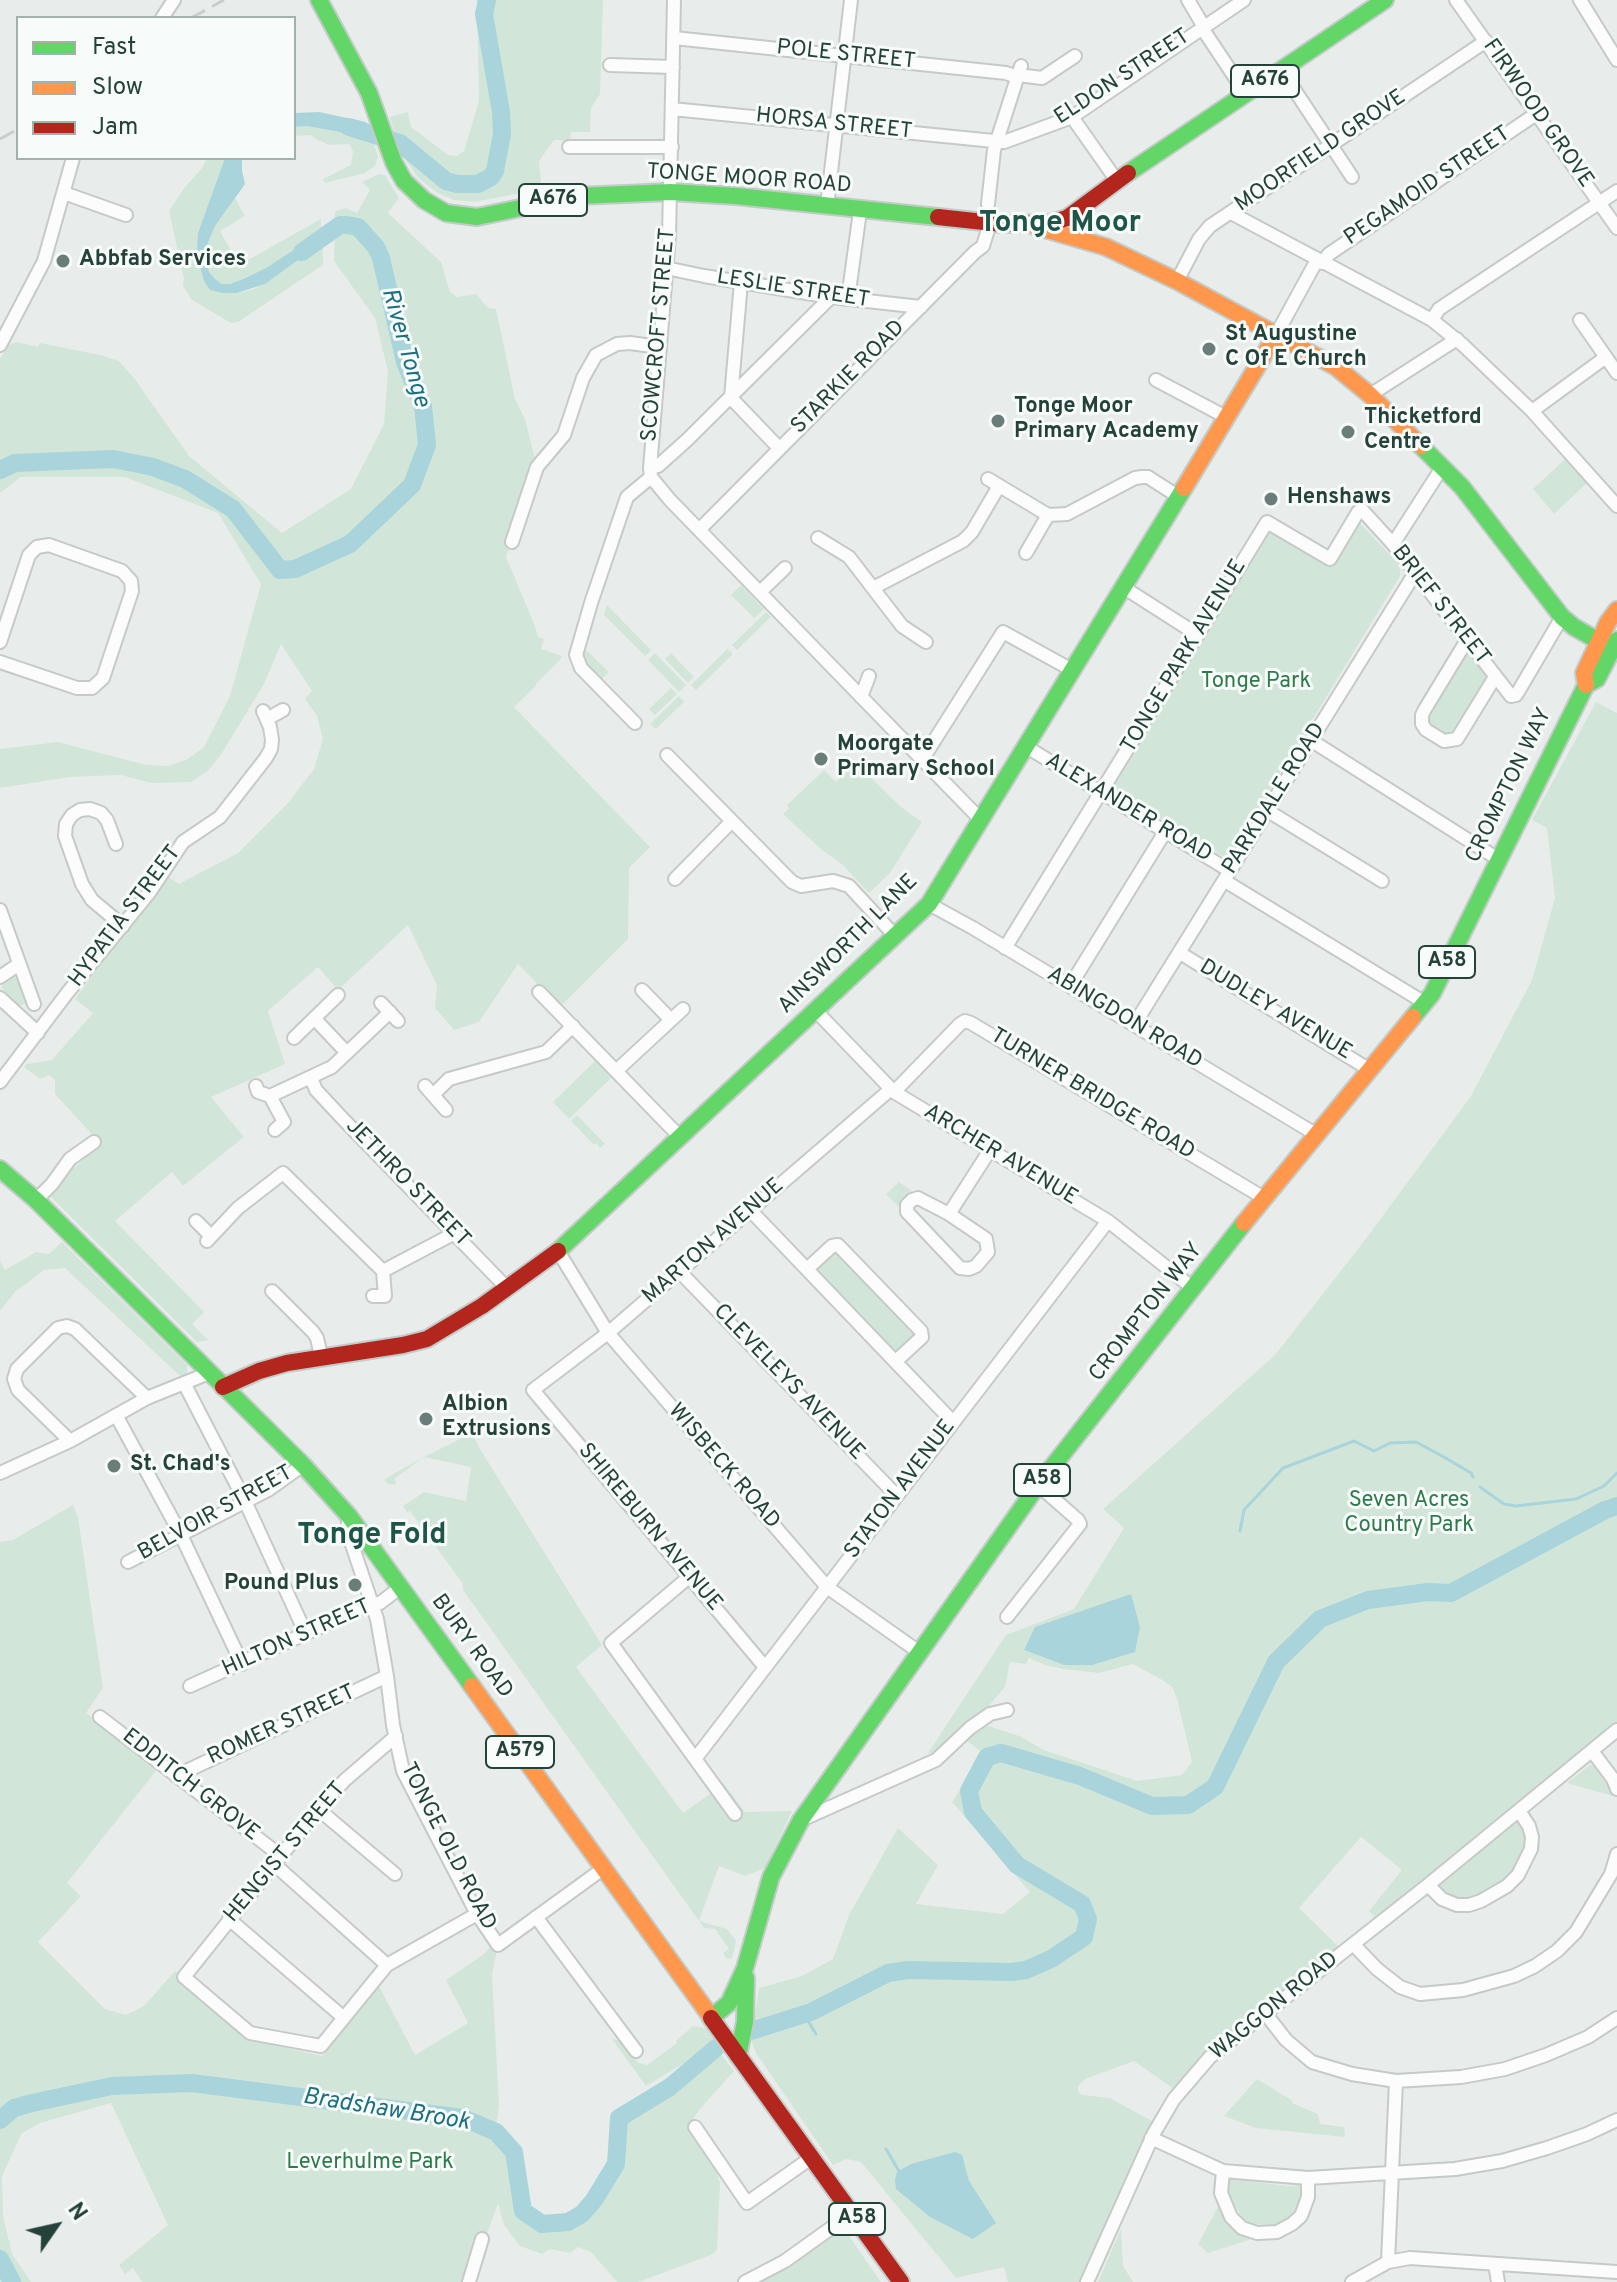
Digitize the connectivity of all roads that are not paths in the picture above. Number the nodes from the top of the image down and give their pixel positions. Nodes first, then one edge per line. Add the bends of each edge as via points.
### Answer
1 (319, 0) edge
2 (674, 0) edge
3 (851, 0) edge
4 (1188, 0) edge
5 (1244, 0) edge
6 (1456, 0) edge
7 (1580, 0) edge
8 (1382, 1) edge
9 (1203, 27) junction
10 (674, 38) junction
11 (1486, 41) junction
12 (844, 56) junction
13 (1075, 56) dead end
14 (1617, 60) edge
15 (617, 62) dead end
16 (673, 67) junction
17 (1282, 71) junction
18 (1019, 73) junction
19 (1246, 94) junction
20 (672, 109) junction
21 (1536, 114) junction
22 (1072, 117) junction
23 (837, 126) junction
24 (996, 142) junction
25 (575, 145) dead end
26 (1331, 145) junction
27 (672, 147) junction
28 (72, 160) edge
29 (1352, 177) dead end
30 (1111, 184) junction
31 (1617, 191) edge
32 (671, 192) junction
33 (64, 193) junction
34 (1599, 203) junction
35 (988, 204) dead end
36 (827, 206) junction
37 (860, 211) junction
38 (1067, 211) junction
39 (1231, 213) junction
40 (126, 215) dead end
41 (990, 223) junction
42 (1025, 223) junction
43 (1617, 228) edge
44 (1084, 239) junction
45 (1320, 261) junction
46 (666, 268) junction
47 (1177, 281) junction
48 (741, 282) junction
49 (831, 297) junction
50 (848, 299) junction
51 (921, 307) junction
52 (1432, 320) junction
53 (1580, 320) dead end
54 (5, 328) edge
55 (1276, 335) junction
56 (1457, 339) junction
57 (0, 345) edge
58 (659, 347) junction
59 (1606, 357) junction
60 (1617, 373) edge
61 (1156, 380) dead end
62 (1370, 395) junction
63 (731, 398) junction
64 (1532, 411) junction
65 (1226, 417) junction
66 (779, 448) junction
67 (1443, 466) junction
68 (650, 472) junction
69 (1179, 497) junction
70 (1617, 506) edge
71 (1048, 515) junction
72 (1267, 522) joint
73 (699, 530) junction
74 (833, 530) dead end
75 (512, 542) dead end
76 (1393, 544) junction
77 (1026, 553) dead end
78 (785, 568) dead end
79 (1415, 573) junction
80 (1123, 587) junction
81 (873, 588) junction
82 (760, 592) junction
83 (1617, 610) edge
84 (1562, 617) junction
85 (1198, 635) junction
86 (1467, 640) junction
87 (0, 642) edge
88 (926, 642) dead end
89 (1611, 646) edge
90 (0, 662) edge
91 (1072, 670) junction
92 (869, 676) dead end
93 (1495, 677) junction
94 (861, 697) junction
95 (283, 710) dead end
96 (635, 723) dead end
97 (1312, 741) junction
98 (1025, 746) junction
99 (667, 755) dead end
100 (922, 760) junction
101 (1102, 793) junction
102 (1268, 811) junction
103 (981, 820) junction
104 (732, 821) junction
105 (124, 823) dead end
106 (110, 829) junction
107 (1165, 832) junction
108 (116, 844) dead end
109 (1498, 859) junction
110 (1228, 876) junction
111 (675, 879) dead end
112 (1382, 881) dead end
113 (929, 904) junction
114 (0, 910) edge
115 (123, 926) junction
116 (896, 937) junction
117 (1005, 948) junction
118 (1180, 953) junction
119 (19, 964) junction
120 (0, 977) edge
121 (1070, 986) junction
122 (642, 990) dead end
123 (539, 992) dead end
124 (338, 995) dead end
125 (0, 998) edge
126 (1425, 1003) junction
127 (34, 1004) dead end
128 (683, 1009) dead end
129 (816, 1011) junction
130 (389, 1012) dead end
131 (314, 1018) junction
132 (671, 1020) junction
133 (1134, 1025) junction
134 (573, 1026) junction
135 (38, 1033) junction
136 (294, 1038) dead end
137 (347, 1053) junction
138 (1370, 1070) junction
139 (616, 1071) junction
140 (311, 1078) junction
141 (0, 1082) edge
142 (256, 1086) dead end
143 (892, 1091) junction
144 (270, 1096) junction
145 (446, 1110) dead end
146 (275, 1130) dead end
147 (1317, 1135) junction
148 (680, 1137) junction
149 (94, 1142) dead end
150 (990, 1150) junction
151 (0, 1169) edge
152 (1264, 1198) junction
153 (36, 1200) junction
154 (751, 1211) junction
155 (949, 1214) junction
156 (196, 1221) dead end
157 (1108, 1221) junction
158 (455, 1233) junction
159 (558, 1251) junction
160 (807, 1269) junction
161 (383, 1271) junction
162 (680, 1272) junction
163 (507, 1288) junction
164 (1194, 1289) junction
165 (272, 1291) dead end
166 (373, 1296) dead end
167 (285, 1304) junction
168 (274, 1315) dead end
169 (608, 1333) junction
170 (321, 1356) junction
171 (896, 1361) junction
172 (259, 1371) junction
173 (209, 1373) junction
174 (184, 1383) junction
175 (223, 1387) junction
176 (533, 1390) joint
177 (147, 1398) junction
178 (239, 1402) junction
179 (116, 1415) junction
180 (953, 1422) junction
181 (70, 1441) junction
182 (303, 1465) junction
183 (0, 1473) edge
184 (1038, 1485) junction
185 (896, 1495) junction
186 (245, 1501) junction
187 (349, 1516) junction
188 (181, 1535) junction
189 (128, 1562) dead end
190 (689, 1577) junction
191 (401, 1587) junction
192 (827, 1587) junction
193 (373, 1603) junction
194 (1007, 1617) dead end
195 (306, 1634) junction
196 (919, 1652) junction
197 (242, 1664) junction
198 (764, 1666) junction
199 (387, 1676) junction
200 (190, 1686) dead end
201 (1007, 1710) dead end
202 (100, 1717) dead end
203 (1617, 1730) edge
204 (396, 1736) junction
205 (1592, 1751) junction
206 (695, 1759) junction
207 (176, 1776) junction
208 (1617, 1789) edge
209 (320, 1807) junction
210 (1519, 1811) junction
211 (735, 1814) dead end
212 (801, 1820) junction
213 (1617, 1854) edge
214 (278, 1860) junction
215 (604, 1868) junction
216 (395, 1874) dead end
217 (1612, 1881) edge
218 (1428, 1885) junction
219 (477, 1914) junction
220 (536, 1917) junction
221 (229, 1919) junction
222 (1353, 1944) junction
223 (387, 1965) junction
224 (745, 1968) junction
225 (744, 2005) junction
226 (1265, 2013) junction
227 (344, 2018) junction
228 (1617, 2018) edge
229 (715, 2023) junction
230 (636, 2051) dead end
231 (738, 2056) junction
232 (1396, 2081) junction
233 (1617, 2120) edge
234 (695, 2127) dead end
235 (1151, 2138) junction
236 (811, 2158) junction
237 (1223, 2171) junction
238 (1391, 2173) junction
239 (1308, 2178) junction
240 (852, 2213) junction
241 (482, 2239) dead end
242 (1388, 2262) junction
243 (1495, 2264) junction
244 (1617, 2272) edge
245 (1604, 2276) edge
246 (469, 2282) edge
247 (745, 2282) edge
248 (901, 2282) edge
249 (1087, 2282) edge
250 (1352, 2282) edge
251 (1498, 2282) edge

1 - 32 main road, TONGE MOOR ROAD / A676 via 360,73 404,181 446,213 486,216 578,196
2 - 10 street, SCOWCROFT STREET
3 - 12 street
4 - 9 street
5 - 9 street, ELDON STREET
6 - 11 street, FIRWOOD GROVE
7 - 14 street
8 - 17 main road, TONGE MOOR ROAD / A676
9 - 19 street
9 - 22 street, ELDON STREET
10 - 12 street, POLE STREET
10 - 16 street, SCOWCROFT STREET
11 - 21 street, FIRWOOD GROVE
11 - 26 street, MOORFIELD GROVE
12 - 18 street, POLE STREET
12 - 23 street
13 - 18 street, POLE STREET via 1042,78
15 - 16 street
16 - 20 street, SCOWCROFT STREET
17 - 19 main road, TONGE MOOR ROAD / A676
17 - 26 street
18 - 24 street
19 - 30 main road, TONGE MOOR ROAD / A676
20 - 23 street, HORSA STREET
20 - 27 street, SCOWCROFT STREET
21 - 34 street, FIRWOOD GROVE
21 - 45 street, PEGAMOID STREET
22 - 24 street, ELDON STREET
22 - 30 street
23 - 24 street, HORSA STREET
23 - 36 street
24 - 35 street
25 - 27 street
26 - 29 street
26 - 39 street, MOORFIELD GROVE
27 - 32 street, SCOWCROFT STREET
28 - 33 street
30 - 38 main road, TONGE MOOR ROAD / A676
31 - 34 street
32 - 36 main road, TONGE MOOR ROAD / A676
32 - 46 street, SCOWCROFT STREET
33 - 40 street
33 - 54 street via 44,261
34 - 43 street, FIRWOOD GROVE
34 - 52 street via 1439,309
36 - 37 main road, TONGE MOOR ROAD / A676
37 - 41 main road, TONGE MOOR ROAD / A676
37 - 50 street
38 - 42 main road, TONGE MOOR ROAD / A676 via 1050,223
38 - 44 main road
39 - 45 street
39 - 47 street, MOORFIELD GROVE via 1204,231
41 - 42 main road, TONGE MOOR ROAD / A676
41 - 51 street, STARKIE ROAD via 985,244
42 - 44 main road
44 - 47 main road
45 - 52 street
45 - 55 street, PEGAMOID STREET
46 - 48 street, LESLIE STREET
46 - 58 street, SCOWCROFT STREET
47 - 55 main road
48 - 49 street, LESLIE STREET
48 - 63 street
49 - 50 street, LESLIE STREET
49 - 63 street
50 - 51 street, LESLIE STREET
51 - 66 street, STARKIE ROAD
52 - 56 street
53 - 59 street
54 - 57 street
55 - 62 main road via 1336,367
55 - 65 main road, AINSWORTH LANE
56 - 62 street
56 - 64 street
58 - 68 street, SCOWCROFT STREET
58 - 75 street via 617,344 596,355 564,435 537,467 523,528
59 - 60 street
59 - 64 street
61 - 65 street via 1172,394
62 - 67 main road
63 - 66 street
63 - 68 street
64 - 70 street
65 - 69 main road, AINSWORTH LANE
66 - 73 street, STARKIE ROAD
67 - 76 street
67 - 84 main road
68 - 73 street
68 - 96 street via 624,503 576,655 581,668
69 - 71 street via 1142,477 1067,514
69 - 80 main road, AINSWORTH LANE
71 - 77 street
71 - 81 street via 994,482 963,541
72 - 76 street, BRIEF STREET via 1330,559 1362,510
72 - 85 street, TONGE PARK AVENUE
73 - 82 street
74 - 81 street via 822,540 849,557
76 - 79 street, BRIEF STREET
78 - 82 street
79 - 86 street, BRIEF STREET
79 - 97 street, PARKDALE ROAD
80 - 85 street
80 - 91 main road, AINSWORTH LANE
81 - 88 street via 902,626
82 - 94 street
83 - 89 main road, CROMPTON WAY / A58
84 - 89 main road
84 - 93 street, BRIEF STREET via 1516,695 1511,696
85 - 101 street, TONGE PARK AVENUE
86 - 93 street, BRIEF STREET
86 - 93 street via 1422,715 1426,730 1444,741 1457,739
87 - 90 street via 29,555 37,547 49,545 122,571 131,581 103,678 92,688 77,688
89 - 109 main road, CROMPTON WAY / A58
91 - 98 main road, AINSWORTH LANE
91 - 100 street via 1006,632 1001,634
92 - 94 street
94 - 100 street
95 - 115 street, HYPATIA STREET via 265,715 272,740 266,758 220,817 183,842
97 - 102 street, PARKDALE ROAD
97 - 109 street
98 - 101 street, ALEXANDER ROAD
98 - 103 main road, AINSWORTH LANE
99 - 104 street
100 - 103 street
101 - 107 street, ALEXANDER ROAD
101 - 117 street, TONGE PARK AVENUE
102 - 110 street, PARKDALE ROAD
102 - 112 street
103 - 113 main road, AINSWORTH LANE
104 - 111 street
104 - 116 street via 755,838 792,882 849,886
105 - 106 street
106 - 108 street
106 - 115 street via 101,813 80,810 66,824 65,836 92,900
107 - 110 street, ALEXANDER ROAD
107 - 121 street
109 - 126 main road, CROMPTON WAY / A58
110 - 118 street, PARKDALE ROAD
110 - 126 street, ALEXANDER ROAD
113 - 116 main road, AINSWORTH LANE
113 - 117 street, ABINGDON ROAD
114 - 119 street
115 - 135 street, HYPATIA STREET
116 - 129 main road, AINSWORTH LANE
117 - 121 street, ABINGDON ROAD
118 - 133 street, PARKDALE ROAD
118 - 138 street, DUDLEY AVENUE
119 - 120 street
119 - 127 street
121 - 133 street, ABINGDON ROAD
122 - 132 street
123 - 134 street
124 - 131 street
125 - 135 street
126 - 138 main road, CROMPTON WAY / A58
128 - 132 street
129 - 143 street, ARCHER AVENUE
129 - 148 main road, AINSWORTH LANE
130 - 137 street
131 - 136 street
131 - 137 street
132 - 139 street
133 - 147 street, ABINGDON ROAD
134 - 139 street
134 - 145 street via 546,1052 449,1079 429,1091
135 - 141 street, HYPATIA STREET
137 - 140 street
138 - 147 main road, CROMPTON WAY / A58
139 - 148 street
140 - 144 street
140 - 158 street, JETHRO STREET via 325,1100
142 - 144 street
143 - 150 street, ARCHER AVENUE
143 - 152 street, TURNER BRIDGE ROAD via 965,1021
143 - 154 street, MARTON AVENUE
144 - 146 street via 284,1122
147 - 152 main road, CROMPTON WAY / A58
148 - 159 main road, AINSWORTH LANE
149 - 153 street via 70,1159
150 - 155 street
150 - 157 street, ARCHER AVENUE
151 - 153 main road, BURY ROAD / A579
152 - 164 main road, CROMPTON WAY / A58
153 - 173 main road, BURY ROAD / A579
154 - 160 street
154 - 162 street, MARTON AVENUE
155 - 155 street via 986,1239 988,1252 976,1266 960,1268 907,1212 907,1205 918,1198
156 - 161 street via 209,1239 283,1173
157 - 164 street, ARCHER AVENUE
157 - 180 street, STATON AVENUE
158 - 161 street
158 - 163 street, JETHRO STREET
159 - 163 main road, AINSWORTH LANE
159 - 169 street, WISBECK ROAD
160 - 171 street
160 - 171 street via 838,1245 921,1331 922,1337
161 - 166 street via 385,1296
162 - 169 street, MARTON AVENUE
162 - 185 street, CLEVELEYS AVENUE
163 - 170 main road, AINSWORTH LANE via 427,1339
164 - 184 main road, CROMPTON WAY / A58
165 - 167 street
167 - 168 street
167 - 170 street via 313,1332
169 - 176 street, MARTON AVENUE
169 - 192 street, WISBECK ROAD
170 - 172 main road, AINSWORTH LANE
171 - 180 street
172 - 175 main road, AINSWORTH LANE
172 - 178 main road
173 - 174 street
173 - 175 main road, BURY ROAD / A579
174 - 177 street
174 - 186 street
175 - 178 main road, BURY ROAD / A579
176 - 190 street, SHIREBURN AVENUE
177 - 179 street
177 - 181 street via 75,1329 58,1328 17,1369 14,1379 18,1390
178 - 182 main road, BURY ROAD / A579
179 - 181 street
179 - 188 street
180 - 185 street, STATON AVENUE
181 - 183 street
182 - 186 street, BELVOIR STREET
182 - 187 main road, BURY ROAD / A579
184 - 194 street via 1080,1524
184 - 196 main road, CROMPTON WAY / A58
185 - 192 street, STATON AVENUE
186 - 188 street, BELVOIR STREET
186 - 195 street
187 - 191 main road, BURY ROAD / A579
187 - 193 street, TONGE OLD ROAD via 347,1530
188 - 189 street, BELVOIR STREET
188 - 197 street
190 - 198 street, SHIREBURN AVENUE
190 - 206 street via 611,1643
191 - 193 street, HILTON STREET
191 - 215 main road, BURY ROAD / A579
192 - 196 street, WISBECK ROAD
192 - 198 street, STATON AVENUE
193 - 195 street, HILTON STREET
193 - 199 street, TONGE OLD ROAD
195 - 197 street, HILTON STREET
196 - 212 main road, CROMPTON WAY / A58
197 - 200 street, HILTON STREET
198 - 206 street, STATON AVENUE
199 - 204 street, TONGE OLD ROAD
199 - 207 street, ROMER STREET
201 - 212 street via 970,1728 936,1760
202 - 207 street, EDDITCH GROVE
203 - 205 street, WAGGON ROAD
204 - 209 street, HENGIST STREET
204 - 219 street, TONGE OLD ROAD via 403,1771
205 - 208 street
205 - 210 street, WAGGON ROAD
206 - 211 street
207 - 214 street, EDDITCH GROVE
209 - 214 street, HENGIST STREET
209 - 216 street
210 - 218 street, WAGGON ROAD
210 - 218 street via 1529,1826 1531,1849 1507,1886 1481,1901 1457,1905
212 - 224 main road, CROMPTON WAY / A58 via 771,1877
213 - 217 street
214 - 221 street, HENGIST STREET
214 - 223 street, EDDITCH GROVE
215 - 220 street
215 - 229 main road, BURY ROAD / A579
217 - 222 street via 1557,1951 1491,1983 1420,1994 1400,1987
218 - 222 street, WAGGON ROAD
219 - 220 street, TONGE OLD ROAD via 498,1945
219 - 223 street
220 - 230 street
221 - 227 street
221 - 227 street, HENGIST STREET via 184,1977 250,2033 321,2046
222 - 226 street, WAGGON ROAD
223 - 227 street
224 - 225 main road, CROMPTON WAY / A58
224 - 229 main road, CROMPTON WAY / A58
225 - 229 main road via 735,2017
225 - 231 main road, CROMPTON WAY / A58
226 - 232 street via 1312,2062
226 - 235 street, WAGGON ROAD via 1210,2057 1174,2099
228 - 232 street via 1588,2037 1505,2069
229 - 231 main road, BURY ROAD / A58
231 - 236 main road, BURY ROAD / A58
232 - 238 street
233 - 238 street via 1502,2161
234 - 236 street via 747,2203
235 - 237 street
235 - 249 street, WAGGON ROAD
236 - 240 main road, BURY ROAD / A58
237 - 239 street
237 - 239 street via 1221,2193 1231,2217 1257,2233 1277,2232 1301,2216
238 - 239 street
238 - 242 street
240 - 247 street via 785,2261
240 - 248 main road, BURY ROAD / A58
241 - 246 street
242 - 243 street via 1410,2258
242 - 250 street
243 - 245 street
243 - 251 street
244 - 245 street

